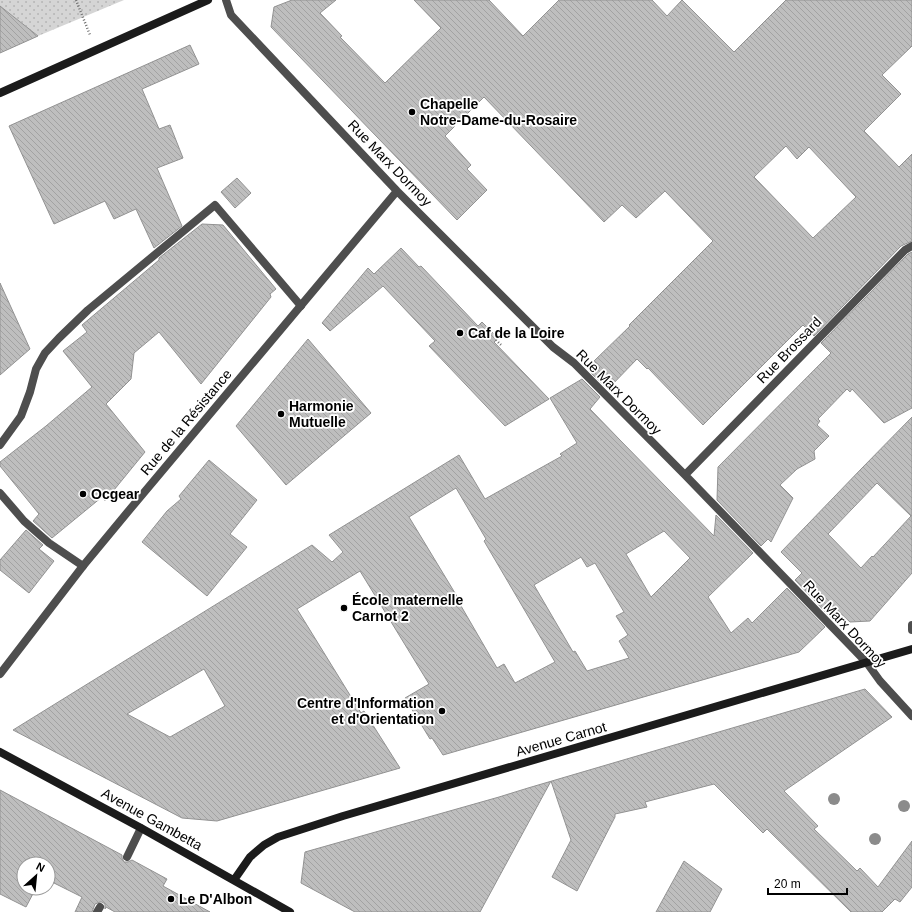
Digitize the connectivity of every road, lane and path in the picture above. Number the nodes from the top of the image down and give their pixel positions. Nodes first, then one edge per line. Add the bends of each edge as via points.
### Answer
1 (76, 0) edge
2 (208, 0) edge
3 (226, 0) edge
4 (96, 50) junction
5 (0, 93) edge
6 (397, 191) junction
7 (912, 246) edge
8 (301, 306) junction
9 (496, 340) dead end
10 (501, 345) dead end
11 (0, 445) edge
12 (685, 475) junction
13 (0, 493) edge
14 (83, 566) junction
15 (912, 625) edge
16 (912, 630) edge
17 (912, 649) edge
18 (867, 663) junction
19 (0, 674) edge
20 (912, 716) edge
21 (0, 752) edge
22 (141, 828) junction
23 (127, 857) dead end
24 (234, 880) junction
25 (290, 912) edge

1 - 4 path
2 - 4 street
3 - 6 street, Rue Marx Dormoy via 232,16
4 - 5 street
6 - 8 street, Rue de la Résistance
6 - 12 street, Rue Marx Dormoy
7 - 12 street, Rue Brossard via 905,250
8 - 11 street via 215,204 88,310 45,353 36,369 21,416
8 - 14 street, Rue de la Résistance
9 - 10 path
12 - 18 street, Rue Marx Dormoy
13 - 14 street via 24,521 49,543
14 - 19 street, Rue de la Résistance
15 - 16 street
17 - 18 street, Avenue Carnot
18 - 20 street, Rue Marx Dormoy
18 - 24 street, Avenue Carnot via 278,837 250,857
21 - 22 street, Avenue Gambetta
22 - 23 street
22 - 24 street, Avenue Gambetta
24 - 25 street, Avenue Gambetta

